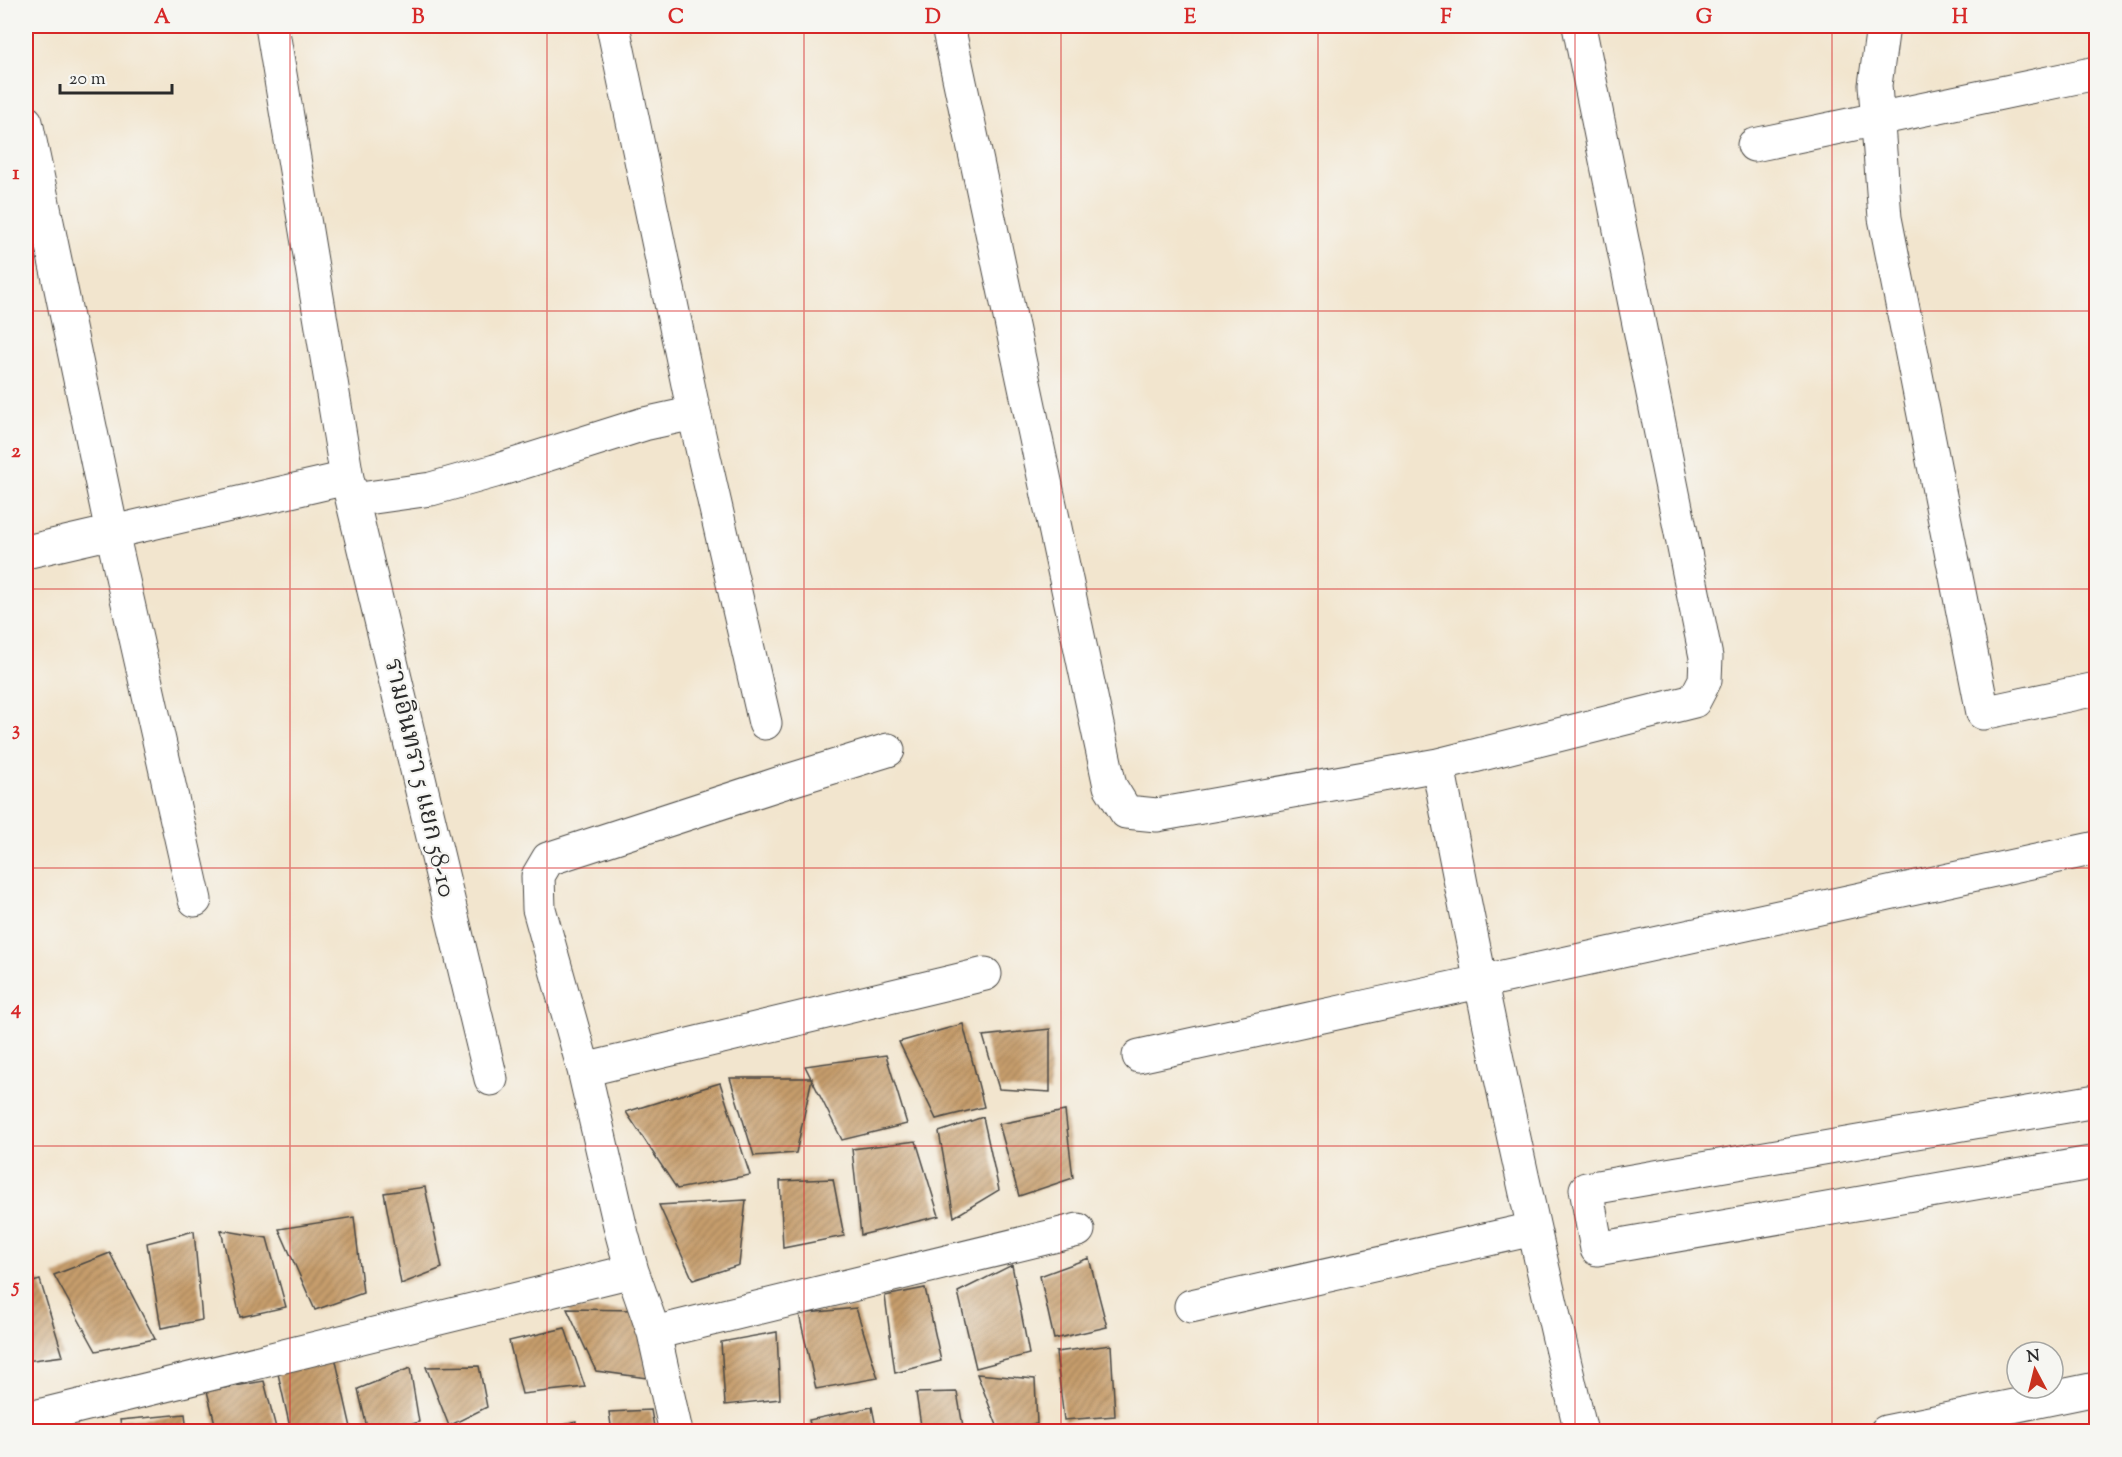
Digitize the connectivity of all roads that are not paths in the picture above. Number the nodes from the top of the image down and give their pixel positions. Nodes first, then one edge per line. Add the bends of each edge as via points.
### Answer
1 (272, 26) edge
2 (613, 26) edge
3 (948, 26) edge
4 (1579, 26) edge
5 (1883, 26) edge
6 (2097, 73) edge
7 (1878, 119) junction
8 (26, 122) edge
9 (1754, 146) dead end
10 (694, 412) junction
11 (350, 489) junction
12 (112, 532) junction
13 (26, 552) edge
14 (2097, 689) edge
15 (765, 723) dead end
16 (888, 750) dead end
17 (1438, 765) junction
18 (2097, 848) edge
19 (195, 900) dead end
20 (985, 974) dead end
21 (1479, 981) junction
22 (1139, 1056) dead end
23 (584, 1070) junction
24 (491, 1079) dead end
25 (2097, 1101) edge
26 (2097, 1162) edge
27 (1533, 1229) junction
28 (1078, 1230) dead end
29 (632, 1271) junction
30 (1191, 1306) dead end
31 (654, 1333) junction
32 (2097, 1389) edge
33 (26, 1419) edge
34 (1941, 1426) edge
35 (676, 1431) edge
36 (1581, 1431) edge
37 (1886, 1431) edge

1 - 11 street, รามอินทรา 5 แยก 58-10
2 - 10 street
3 - 17 street via 1110,786 1126,812 1157,815
4 - 17 street via 1706,657 1705,680 1694,701
5 - 7 street via 1875,85
6 - 7 street
7 - 9 street
7 - 14 street via 1885,218 1983,713
8 - 12 street
10 - 11 street via 431,489
10 - 15 street
11 - 12 street
11 - 24 street, รามอินทรา 5 แยก 58-10
12 - 13 street
12 - 19 street
16 - 23 street via 548,859 538,876 539,909
17 - 21 street
18 - 21 street
20 - 23 street
21 - 22 street
21 - 27 street
23 - 29 street
25 - 26 street via 1586,1189 1597,1249
27 - 30 street
27 - 36 street
28 - 31 street
29 - 31 street
29 - 33 street
31 - 35 street
32 - 34 street
34 - 37 street

